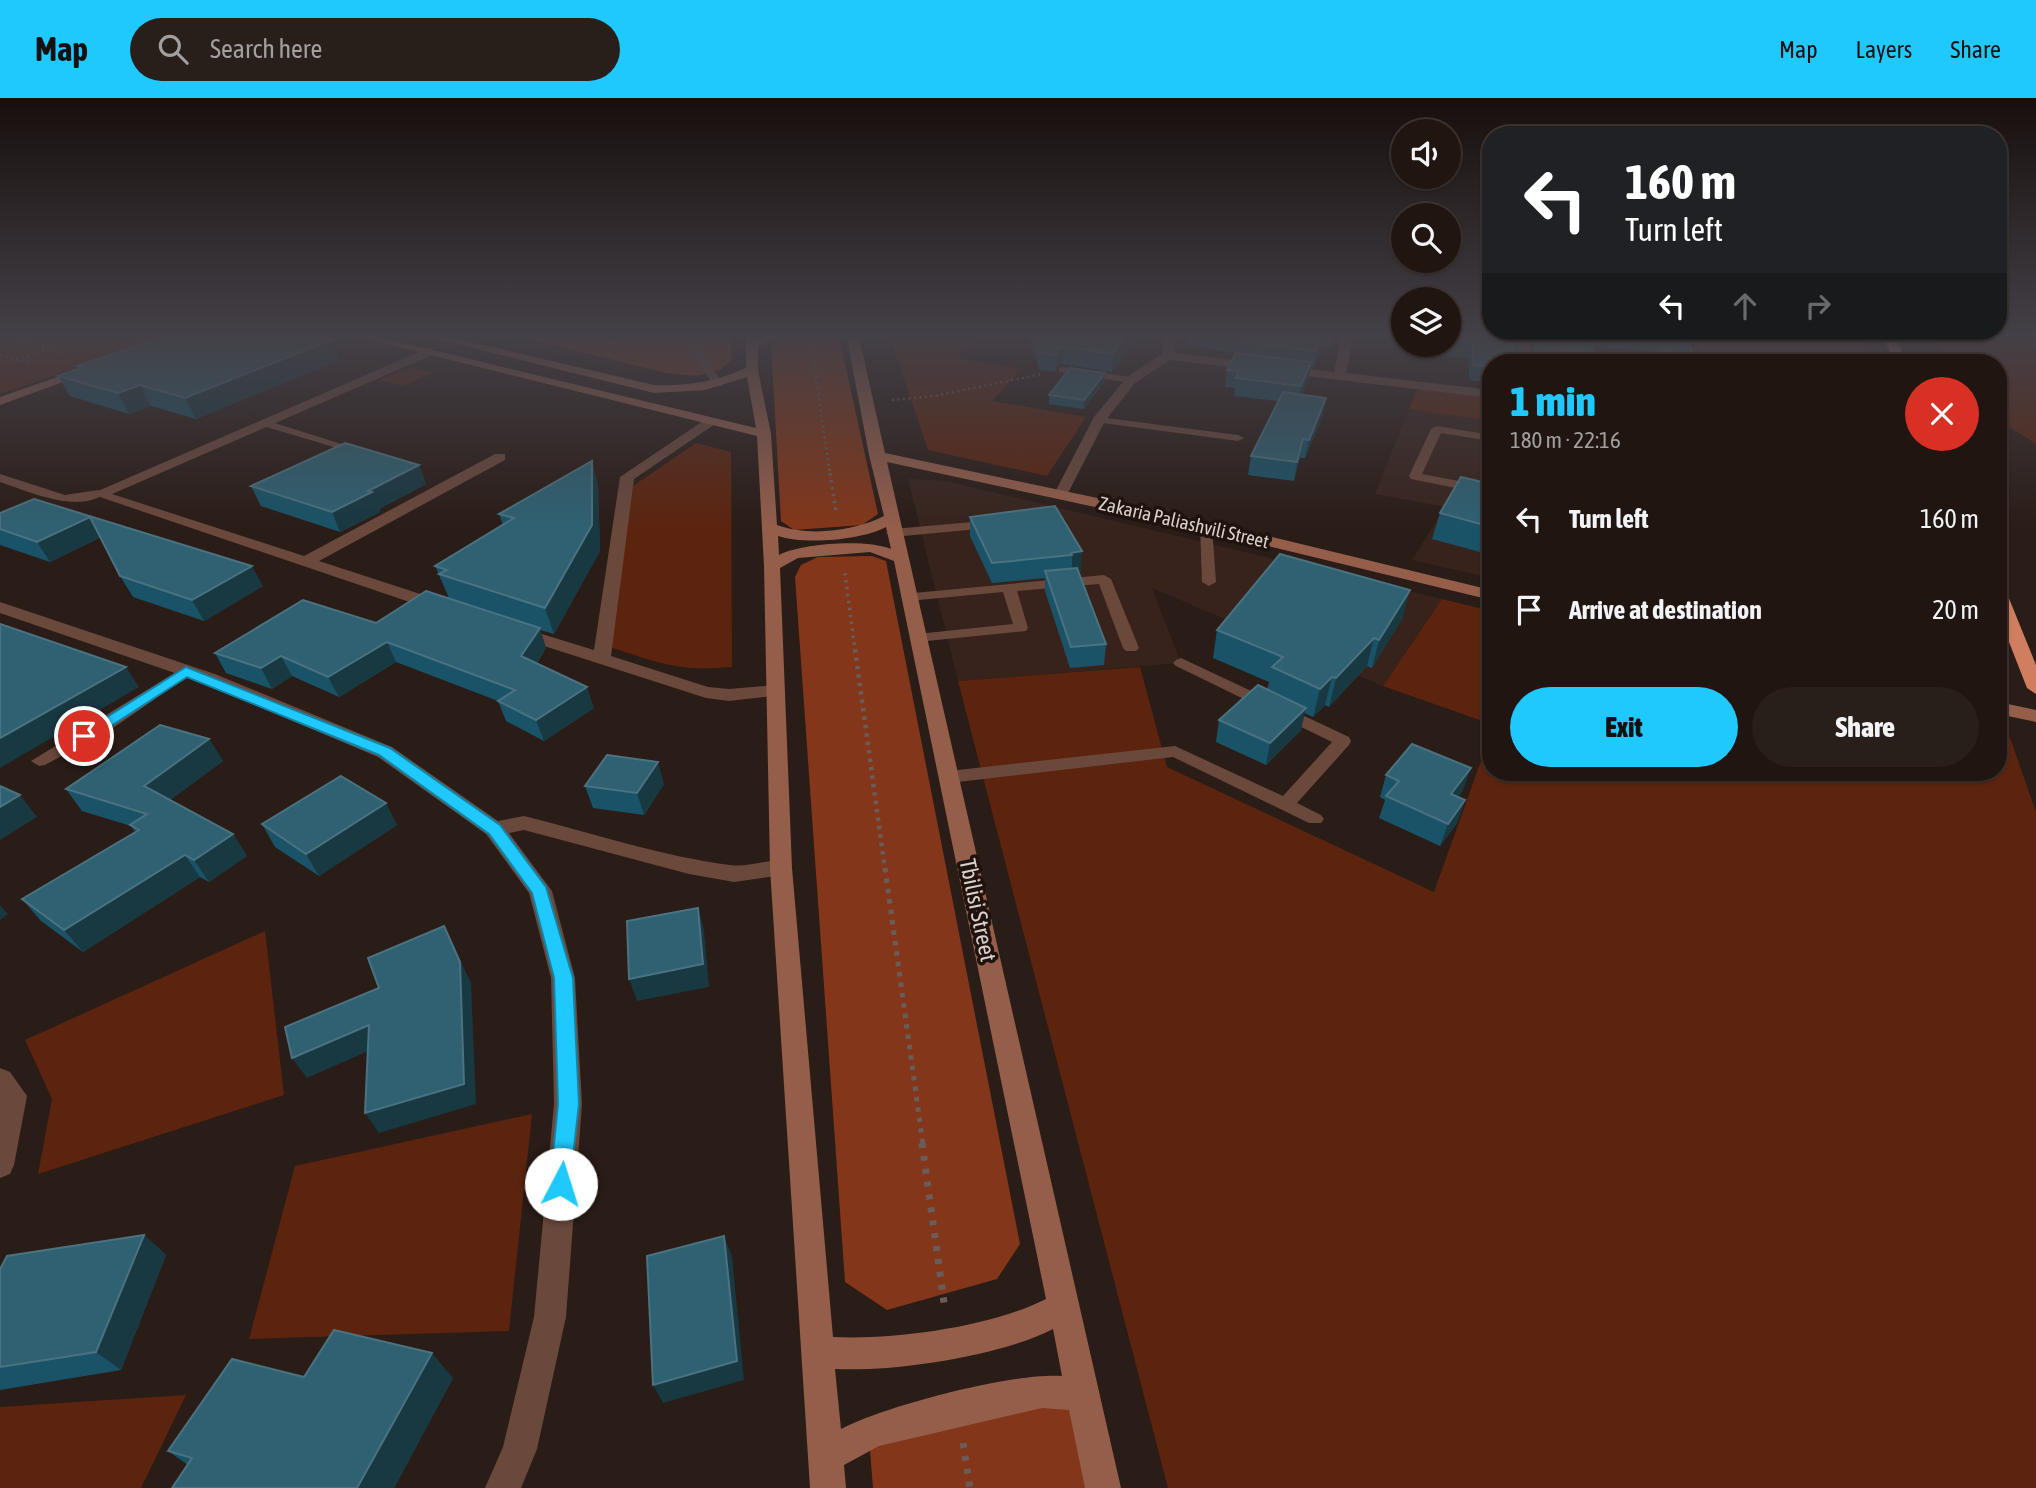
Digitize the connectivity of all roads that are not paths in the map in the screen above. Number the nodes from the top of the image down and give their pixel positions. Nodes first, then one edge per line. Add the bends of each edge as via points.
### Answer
1 (322, 398) edge
2 (613, 398) edge
3 (757, 398) edge
4 (867, 398) edge
5 (1117, 398) edge
6 (1099, 420) junction
7 (711, 422) junction
8 (264, 423) junction
9 (764, 434) junction
10 (1482, 436) edge
11 (1238, 438) dead end
12 (876, 454) junction
13 (377, 457) edge
14 (500, 457) dead end
15 (0, 478) edge
16 (1482, 489) edge
17 (1061, 494) junction
18 (98, 495) junction
19 (1010, 523) edge
20 (1206, 526) junction
21 (769, 527) junction
22 (894, 537) junction
23 (840, 541) junction
24 (305, 562) junction
25 (772, 566) junction
26 (1209, 582) dead end
27 (1009, 588) junction
28 (1482, 593) edge
29 (908, 597) junction
30 (0, 607) edge
31 (460, 612) edge
32 (2007, 614) edge
33 (498, 625) edge
34 (917, 638) junction
35 (1131, 649) dead end
36 (601, 658) junction
37 (1181, 663) dead end
38 (186, 671) junction
39 (2036, 688) edge
40 (775, 691) junction
41 (2007, 710) edge
42 (2036, 716) edge
43 (40, 761) dead end
44 (949, 777) junction
45 (1286, 804) junction
46 (1315, 819) dead end
47 (495, 830) junction
48 (781, 869) junction
49 (0, 1080) edge
50 (0, 1165) edge
51 (1065, 1306) junction
52 (817, 1352) junction
53 (1081, 1394) junction
54 (827, 1472) edge
55 (503, 1488) edge
56 (1103, 1488) edge

1 - 8 street
2 - 7 main road
3 - 9 main road
4 - 12 main road, Tbilisi Street
5 - 6 street
6 - 11 lane
6 - 17 street
7 - 9 main road
7 - 36 street via 627,477
8 - 13 lane
8 - 18 street
9 - 21 main road
10 - 16 lane via 1437,429 1415,476
12 - 17 main road, Zakaria Paliashvili Street
12 - 22 main road, Tbilisi Street
14 - 24 street
15 - 18 lane via 64,499
17 - 20 main road, Zakaria Paliashvili Street
18 - 24 street
19 - 22 lane
20 - 26 lane
20 - 28 main road, Zakaria Paliashvili Street
21 - 23 main road via 793,536
21 - 25 main road
22 - 23 main road via 867,531
22 - 23 main road via 872,547
22 - 29 main road, Tbilisi Street
23 - 25 main road via 793,554
24 - 31 street
25 - 40 main road
27 - 29 lane
27 - 34 lane via 1021,628
27 - 35 lane via 1104,579
29 - 34 main road, Tbilisi Street
30 - 38 street
32 - 39 highway
33 - 36 street
34 - 44 main road, Tbilisi Street
36 - 40 street via 706,692
37 - 45 lane via 1343,741
38 - 43 lane via 107,724
38 - 47 street via 385,752
40 - 48 main road
41 - 42 main road
44 - 45 lane via 1175,751
44 - 51 main road, Tbilisi Street
45 - 46 lane
47 - 48 street via 524,823 734,874
47 - 55 street via 540,891 563,978 568,1104 550,1317 520,1449
48 - 52 main road
49 - 50 street via 13,1096
51 - 52 main road via 1030,1324 949,1343 874,1355
51 - 53 main road, Tbilisi Street
52 - 54 main road
53 - 54 main road via 1042,1391 873,1430
53 - 56 main road, Tbilisi Street

